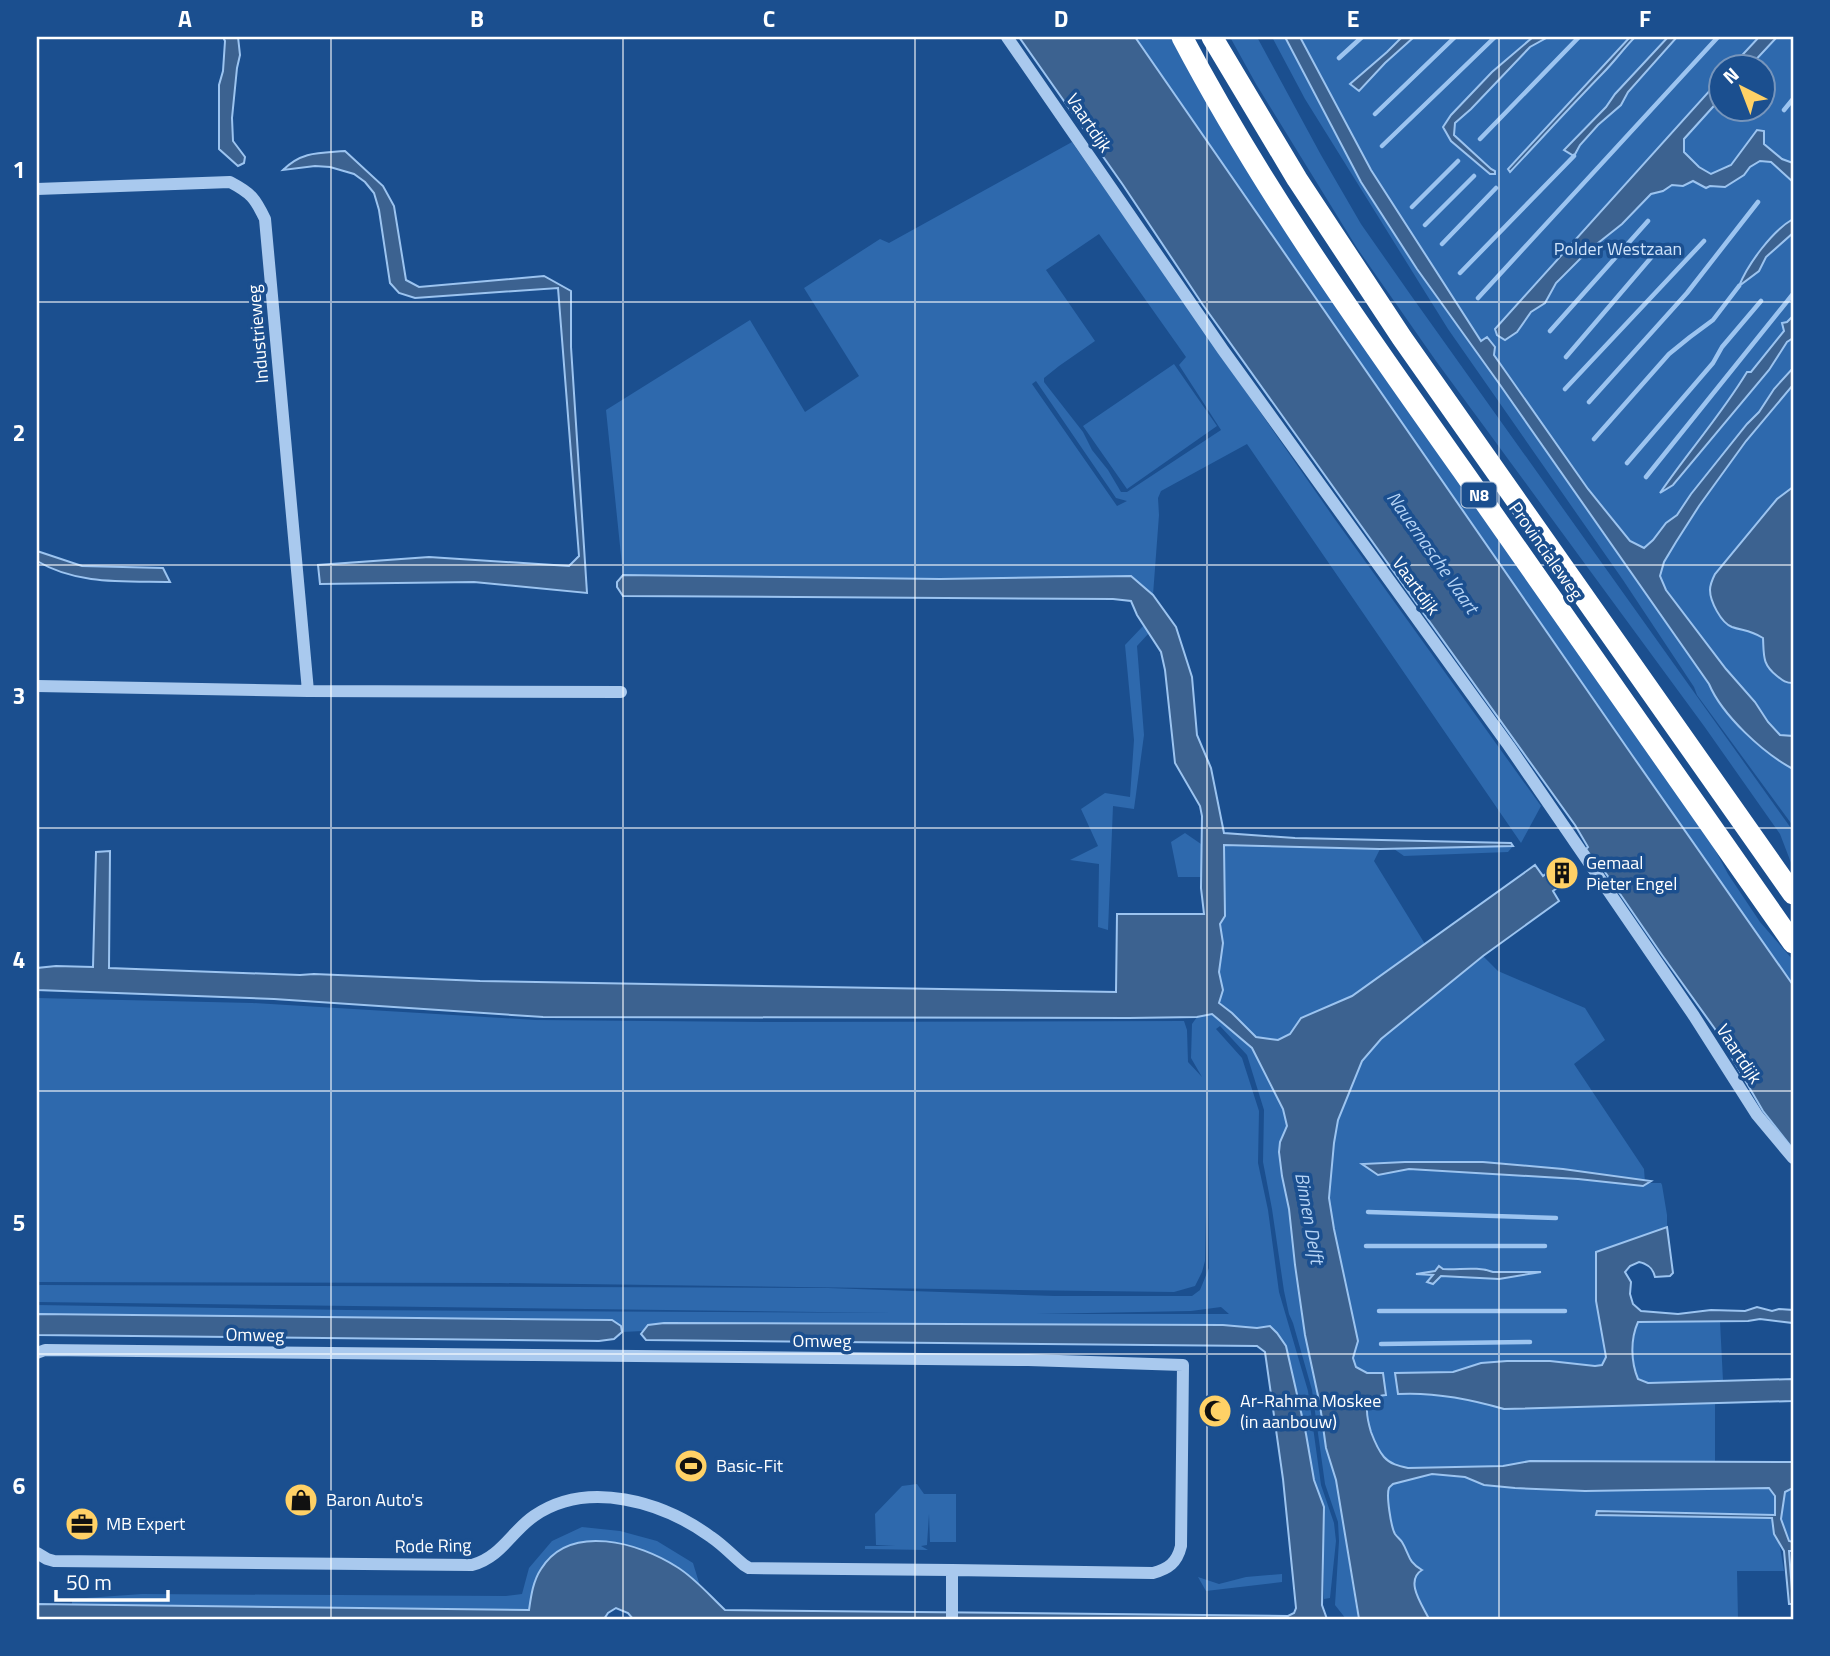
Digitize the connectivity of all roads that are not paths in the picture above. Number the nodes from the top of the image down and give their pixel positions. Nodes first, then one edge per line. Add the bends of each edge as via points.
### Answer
1 (1007, 37) edge
2 (1182, 37) edge
3 (1212, 37) edge
4 (37, 189) edge
5 (37, 686) edge
6 (309, 691) junction
7 (621, 692) dead end
8 (1793, 894) edge
9 (1793, 943) edge
10 (1793, 1158) edge
11 (37, 1353) edge
12 (37, 1553) edge
13 (952, 1570) junction
14 (952, 1615) edge

1 - 10 street, Vaartdijk via 1231,361 1509,746 1757,1115
2 - 9 highway, Provincialeweg / N8 via 1270,188 1381,355
3 - 8 highway, Provincialeweg / N8 via 1297,179 1402,338
4 - 6 street, Industrieweg via 230,183 247,191 257,203 265,219
5 - 6 street
6 - 7 street
11 - 13 street, Omweg via 1183,1365 1181,1546 1172,1565 1153,1573
12 - 13 street, Rode Ring via 54,1561 472,1565 495,1555 538,1513 560,1503 593,1498 630,1501 665,1512 713,1538 749,1568
13 - 14 street

